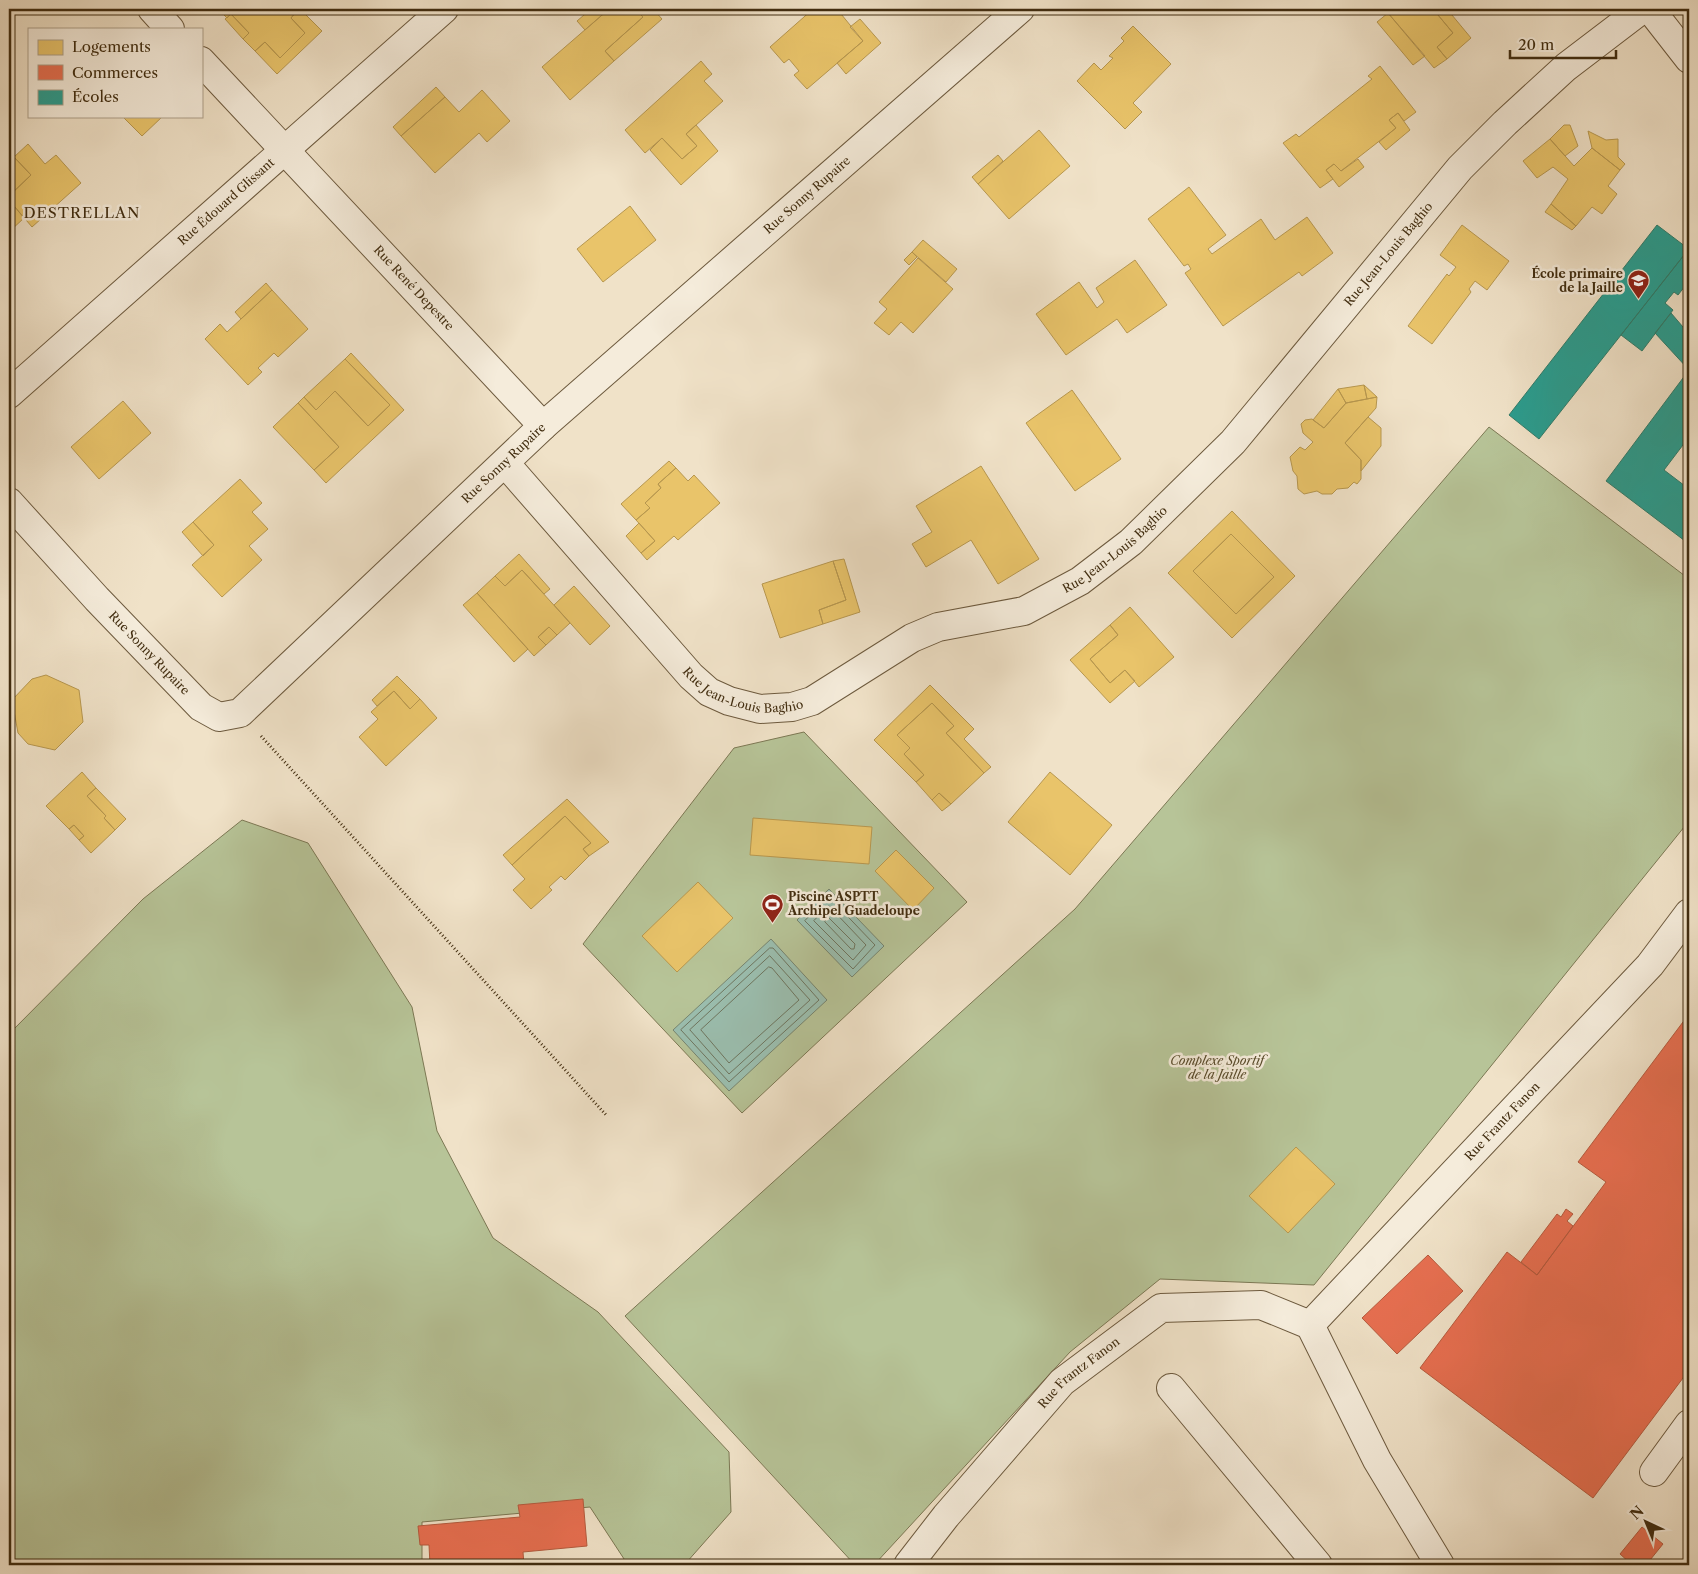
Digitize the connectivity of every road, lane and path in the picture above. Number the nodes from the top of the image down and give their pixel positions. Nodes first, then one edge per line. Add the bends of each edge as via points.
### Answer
1 (152, 9) edge
2 (444, 9) edge
3 (1020, 9) edge
4 (1642, 9) edge
5 (1650, 9) edge
6 (169, 28) edge
7 (1689, 59) edge
8 (202, 62) edge
9 (285, 150) junction
10 (9, 394) edge
11 (543, 426) junction
12 (505, 463) junction
13 (9, 502) edge
14 (240, 713) junction
15 (1689, 913) edge
16 (607, 1116) dead end
17 (1310, 1325) junction
18 (1171, 1388) dead end
19 (1689, 1424) edge
20 (1654, 1472) dead end
21 (908, 1565) edge
22 (1318, 1565) edge
23 (1440, 1565) edge

1 - 6 street
2 - 9 street, Rue Édouard Glissant
3 - 11 street, Rue Sonny Rupaire
4 - 12 street, Rue Jean-Louis Baghio via 1566,67 1460,168 1233,442 1131,542 1080,581 1024,611 938,627 912,638 812,701 792,708 760,709 709,692 691,676
5 - 7 street
8 - 9 street, Rue René Depestre
9 - 10 street, Rue Édouard Glissant
9 - 11 street, Rue René Depestre
11 - 12 street, Rue Sonny Rupaire
12 - 14 street, Rue Sonny Rupaire
13 - 14 street, Rue Sonny Rupaire via 201,707 219,717
14 - 16 path
15 - 17 street, Rue Frantz Fanon via 1650,965
17 - 21 street, Rue Frantz Fanon via 1261,1306 1161,1308 1062,1382
17 - 23 street via 1377,1460
18 - 22 street
19 - 20 street

